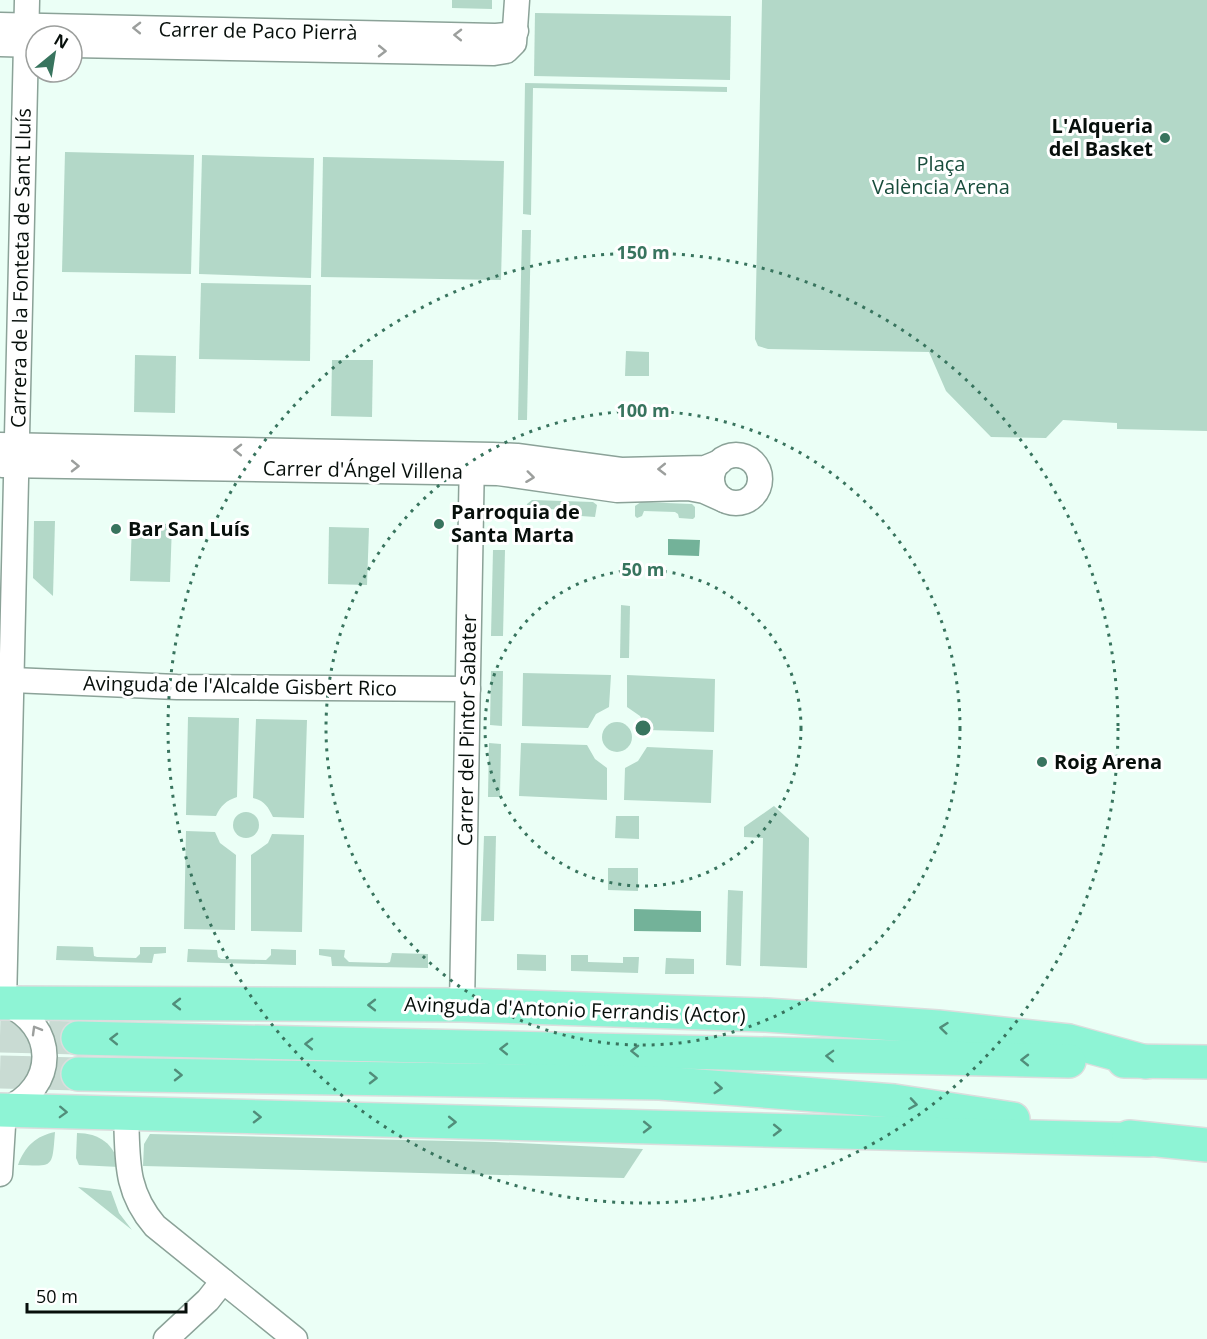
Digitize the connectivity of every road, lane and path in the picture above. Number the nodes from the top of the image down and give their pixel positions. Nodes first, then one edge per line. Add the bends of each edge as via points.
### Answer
1 (27, 0) edge
2 (517, 15) edge
3 (28, 24) edge
4 (0, 25) edge
5 (24, 36) edge
6 (84, 38) edge
7 (24, 39) edge
8 (0, 44) edge
9 (84, 45) edge
10 (27, 84) edge
11 (8, 455) edge
12 (720, 462) junction
13 (472, 463) junction
14 (724, 500) junction
15 (12, 680) junction
16 (468, 689) junction
17 (2, 1004) edge
18 (462, 1005) junction
19 (78, 1038) tunnel mouth
20 (1146, 1062) junction
21 (1207, 1062) edge
22 (78, 1074) tunnel mouth
23 (1, 1109) edge
24 (126, 1114) junction
25 (1149, 1140) junction
26 (1207, 1145) edge
27 (0, 1174) edge
28 (223, 1281) junction
29 (166, 1339) edge
30 (295, 1339) edge

1 - 3 street, Carrera de la Fonteta de Sant Lluís
2 -> 6 street, Carrer de Paco Pierrà via 507,35 496,36
9 -> 2 street, Carrer de Paco Pierrà via 494,53 506,51 514,43
4 - 5 street, Carrer de Paco Pierrà
7 - 8 street, Carrer de Paco Pierrà
10 - 11 street, Carrera de la Fonteta de Sant Lluís
11 - 13 street, Carrer d'Ángel Villena
11 - 15 street, Carrera de la Fonteta de Sant Lluís
12 -> 13 street, Carrer d'Ángel Villena via 705,468 621,470 517,456
12 - 14 street via 712,482
12 - 14 street via 731,456 745,457 756,465 761,477 758,490 749,500 736,504
13 -> 14 street, Carrer d'Ángel Villena via 589,487 688,488
13 - 16 street, Carrer del Pintor Sabater
15 - 16 street, Avinguda de l'Alcalde Gisbert Rico via 177,687
15 - 17 street, Carrera de la Fonteta de Sant Lluís
16 - 18 street, Carrer del Pintor Sabater
18 -> 17 main road, Avinguda d'Antonio Ferrandis (Actor)
23 -> 17 street via 16,1105 35,1088 44,1057 35,1026 17,1008
20 -> 18 main road, Avinguda d'Antonio Ferrandis (Actor) via 1069,1041 938,1028 766,1015
20 -> 19 main road, Avinguda d'Antonio Ferrandis (Actor)
20 - 21 main road, Avinguda d'Antonio Ferrandis (Actor)
22 -> 25 main road via 660,1083 894,1101
23 -> 24 main road
23 - 27 street
24 -> 25 main road
24 - 28 street via 129,1175 142,1211
25 - 26 main road
28 - 29 street
28 - 30 street

